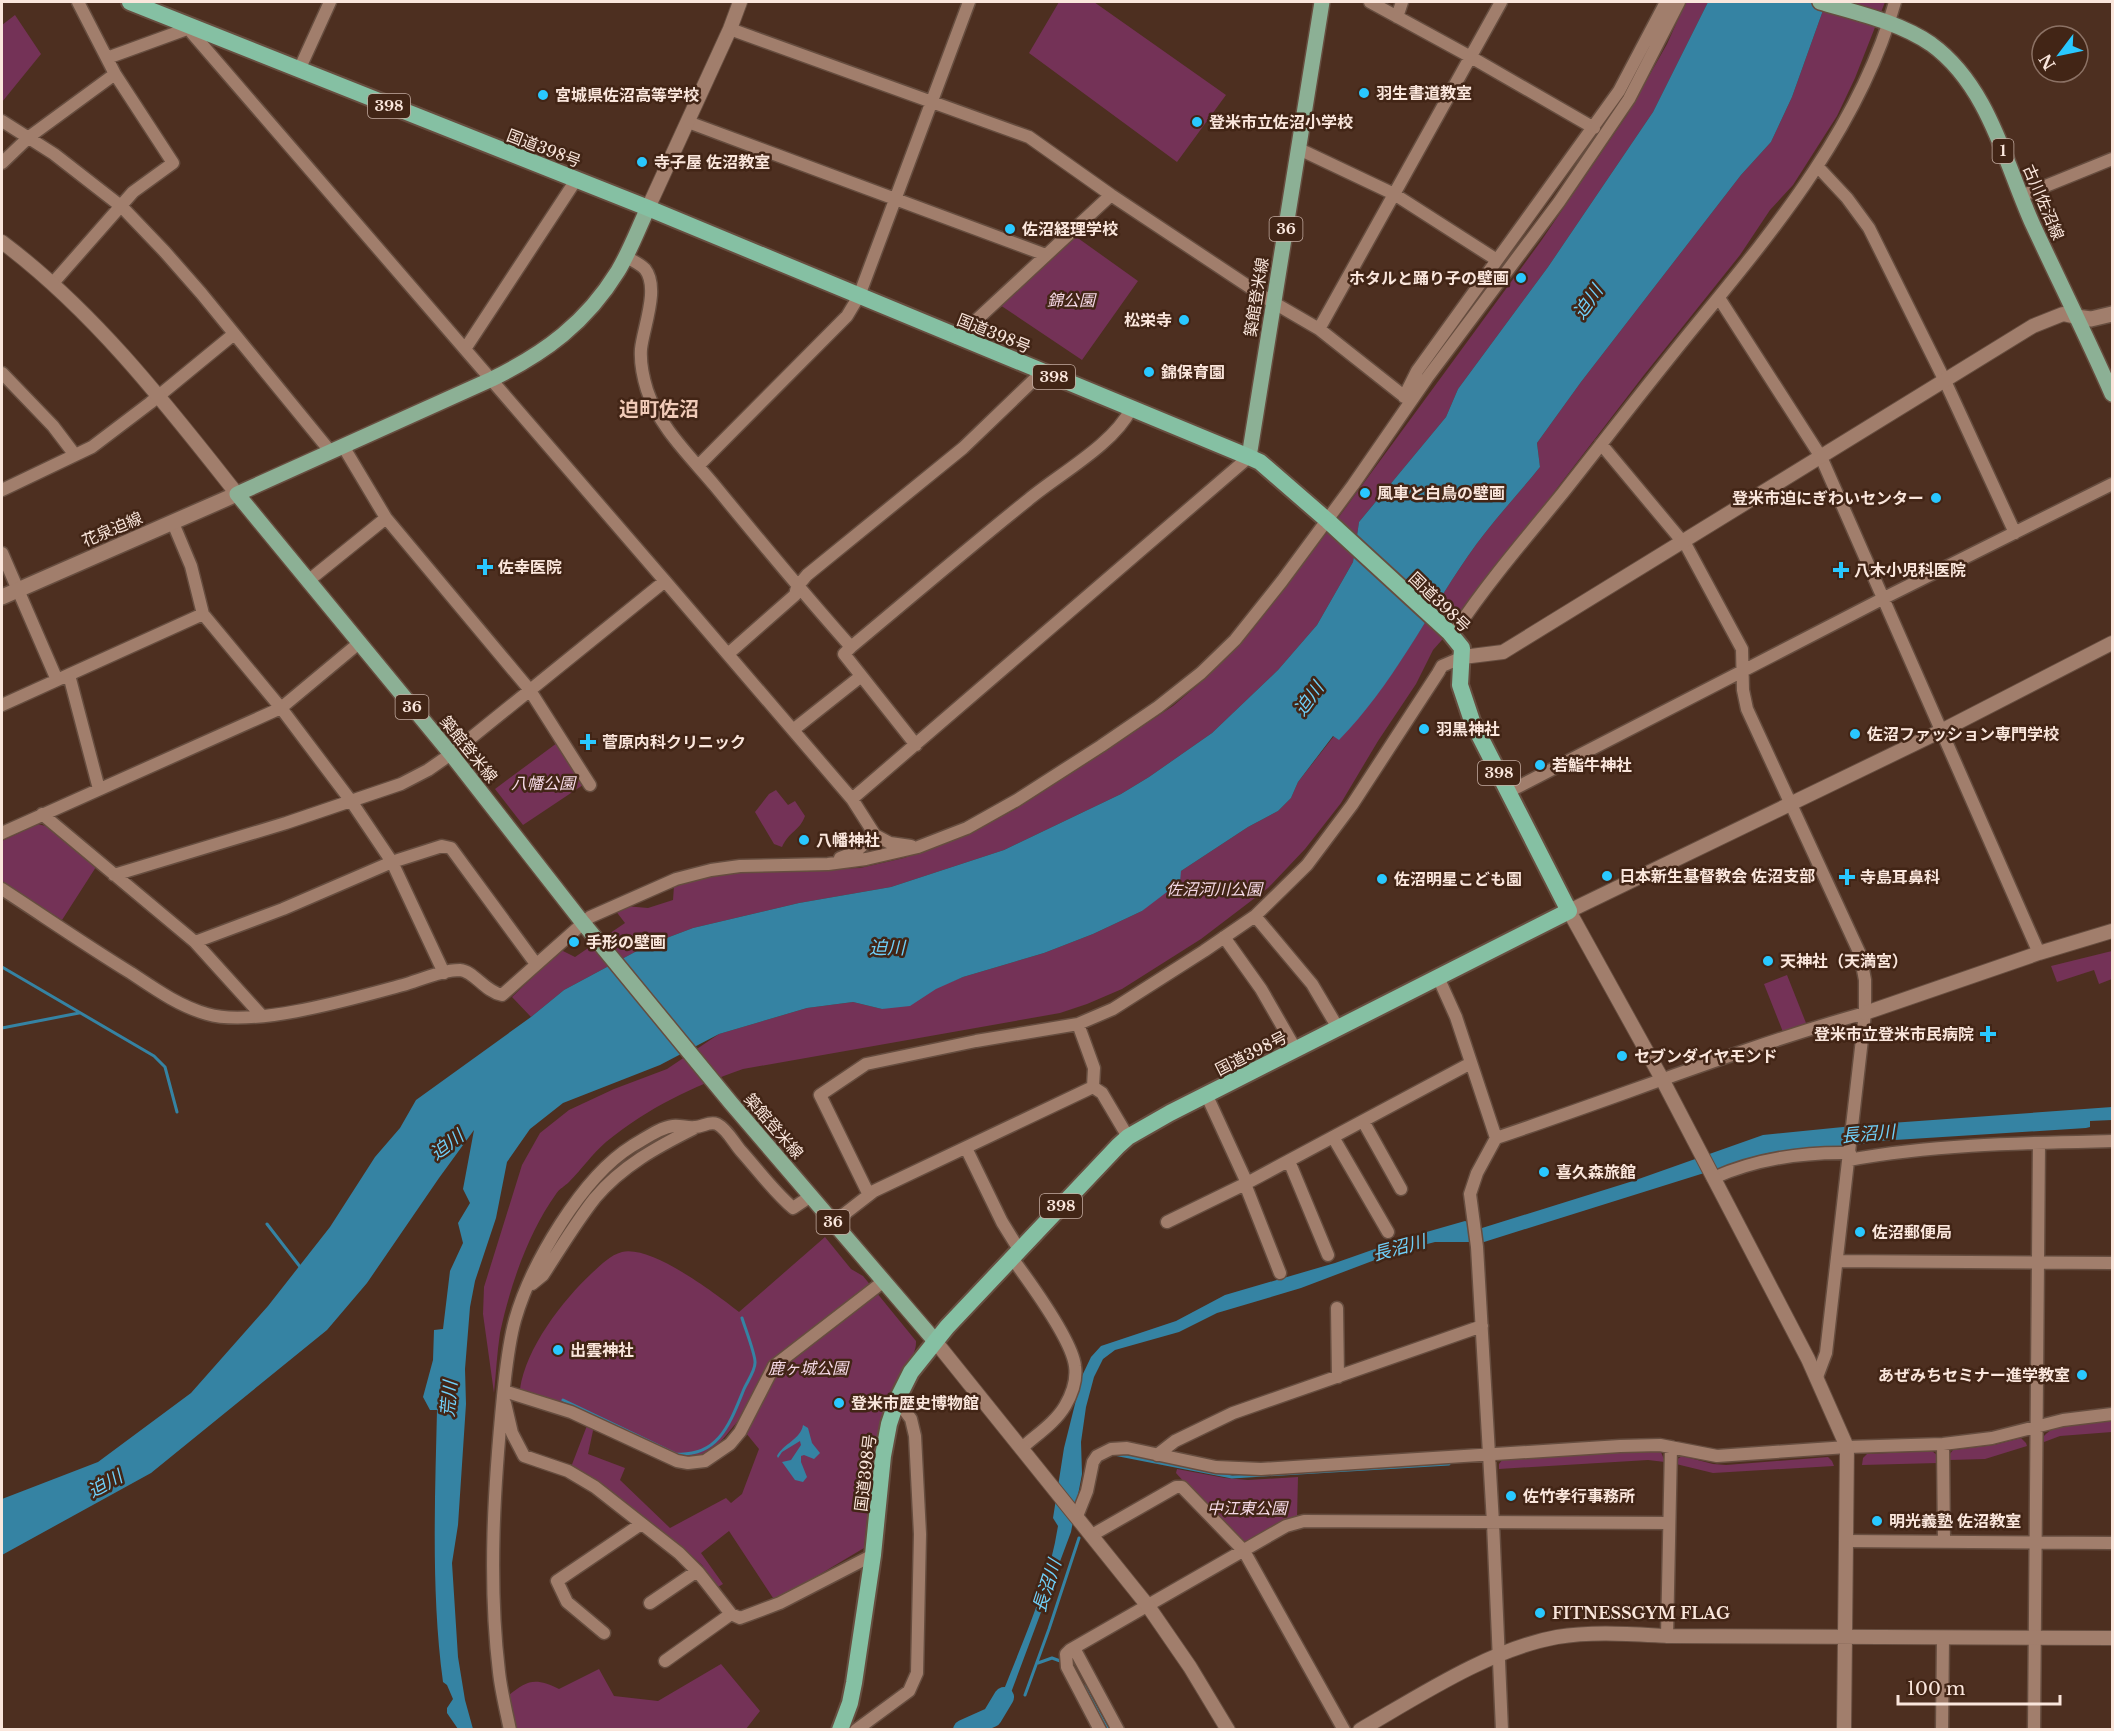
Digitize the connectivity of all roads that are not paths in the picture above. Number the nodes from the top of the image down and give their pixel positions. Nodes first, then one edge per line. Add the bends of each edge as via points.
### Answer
1 (78, 2) edge
2 (130, 2) edge
3 (330, 2) edge
4 (740, 2) edge
5 (969, 2) edge
6 (1322, 2) edge
7 (1370, 2) edge
8 (1402, 2) edge
9 (1501, 2) edge
10 (1666, 2) edge
11 (1679, 2) edge
12 (1820, 2) edge
13 (1895, 2) edge
14 (1397, 17) junction
15 (1887, 23) junction
16 (190, 26) junction
17 (730, 29) junction
18 (1470, 56) junction
19 (107, 58) junction
20 (299, 70) junction
21 (115, 74) junction
22 (932, 100) junction
23 (2, 121) edge
24 (688, 122) junction
25 (1594, 128) junction
26 (29, 138) junction
27 (1299, 149) junction
28 (2112, 159) edge
29 (2, 163) edge
30 (1818, 167) junction
31 (576, 180) junction
32 (1394, 194) junction
33 (1110, 195) junction
34 (2021, 196) junction
35 (896, 200) junction
36 (122, 207) junction
37 (648, 208) junction
38 (2, 242) edge
39 (1046, 255) junction
40 (626, 257) junction
41 (1497, 260) junction
42 (54, 283) junction
43 (859, 296) junction
44 (1719, 298) junction
45 (1274, 302) junction
46 (2112, 314) edge
47 (2076, 317) junction
48 (1319, 329) junction
49 (234, 334) junction
50 (957, 338) junction
51 (465, 349) junction
52 (1042, 372) junction
53 (2, 374) edge
54 (492, 379) junction
55 (1945, 381) junction
56 (2111, 387) edge
57 (158, 396) junction
58 (1407, 399) junction
59 (1131, 409) junction
60 (1601, 444) junction
61 (336, 448) junction
62 (75, 455) junction
63 (1249, 457) junction
64 (1821, 457) junction
65 (698, 466) junction
66 (2112, 484) edge
67 (2, 490) edge
68 (237, 494) junction
69 (386, 518) junction
70 (1328, 521) junction
71 (173, 523) junction
72 (2015, 533) junction
73 (1683, 543) junction
74 (2, 553) edge
75 (308, 581) junction
76 (665, 581) junction
77 (797, 587) junction
78 (18, 590) junction
79 (2, 597) edge
80 (1884, 598) junction
81 (203, 614) junction
82 (1449, 632) junction
83 (359, 643) junction
84 (2112, 643) edge
85 (851, 647) junction
86 (728, 654) junction
87 (1457, 659) junction
88 (1742, 671) junction
89 (63, 677) junction
90 (860, 677) junction
91 (529, 690) junction
92 (2, 705) edge
93 (281, 708) junction
94 (793, 730) junction
95 (1941, 731) junction
96 (916, 745) junction
97 (451, 754) junction
98 (590, 785) dead end
99 (99, 789) junction
100 (1508, 792) junction
101 (852, 799) junction
102 (351, 801) junction
103 (1791, 804) junction
104 (42, 814) junction
105 (2, 833) edge
106 (875, 835) junction
107 (918, 847) junction
108 (392, 862) junction
109 (828, 864) junction
110 (114, 875) junction
111 (2, 889) edge
112 (1569, 911) junction
113 (1255, 916) junction
114 (583, 923) junction
115 (2112, 932) edge
116 (1224, 937) junction
117 (195, 942) junction
118 (2039, 953) junction
119 (536, 964) junction
120 (444, 973) junction
121 (1438, 977) junction
122 (1865, 1013) junction
123 (262, 1016) junction
124 (1078, 1024) junction
125 (1338, 1028) junction
126 (1296, 1050) junction
127 (1471, 1063) junction
128 (1662, 1079) junction
129 (1093, 1087) junction
130 (1207, 1095) junction
131 (1363, 1121) junction
132 (1128, 1137) junction
133 (1333, 1137) junction
134 (1496, 1138) junction
135 (2112, 1140) edge
136 (2040, 1143) junction
137 (966, 1148) junction
138 (1850, 1155) junction
139 (1289, 1161) junction
140 (1712, 1176) junction
141 (1246, 1184) junction
142 (1401, 1189) dead end
143 (869, 1195) junction
144 (811, 1196) junction
145 (834, 1222) junction
146 (1167, 1222) dead end
147 (1388, 1232) dead end
148 (1016, 1254) junction
149 (1328, 1255) dead end
150 (1837, 1261) junction
151 (2038, 1263) junction
152 (2112, 1263) edge
153 (1280, 1273) dead end
154 (884, 1281) junction
155 (1337, 1308) dead end
156 (1482, 1326) junction
157 (935, 1341) junction
158 (1338, 1377) junction
159 (1817, 1377) junction
160 (504, 1394) junction
161 (897, 1400) junction
162 (2112, 1414) edge
163 (2037, 1426) junction
164 (1943, 1444) junction
165 (1671, 1447) junction
166 (1847, 1447) junction
167 (1022, 1448) junction
168 (1157, 1455) junction
169 (1489, 1455) junction
170 (1077, 1516) junction
171 (1493, 1523) junction
172 (1669, 1523) junction
173 (641, 1524) junction
174 (1092, 1535) junction
175 (1847, 1541) junction
176 (1944, 1542) junction
177 (2112, 1543) edge
178 (2036, 1544) junction
179 (1244, 1551) junction
180 (873, 1555) junction
181 (697, 1570) junction
182 (650, 1603) dead end
183 (1148, 1606) junction
184 (731, 1614) junction
185 (604, 1633) dead end
186 (1667, 1636) junction
187 (1846, 1637) junction
188 (1942, 1638) junction
189 (2035, 1638) junction
190 (2112, 1638) edge
191 (1069, 1656) junction
192 (1499, 1656) junction
193 (665, 1661) dead end
194 (510, 1730) edge
195 (840, 1730) edge
196 (856, 1730) edge
197 (1100, 1730) edge
198 (1118, 1730) edge
199 (1228, 1730) edge
200 (1344, 1730) edge
201 (1360, 1730) edge
202 (1502, 1730) edge
203 (1844, 1730) edge
204 (1941, 1730) edge
205 (2034, 1730) edge

1 - 19 street
2 - 16 highway, 国道398号 / 398
3 - 20 street
4 - 17 street
5 - 22 street
6 - 27 main road, 築館登米線 / 36
7 - 14 street
8 - 14 street
9 - 18 street
10 - 25 street via 1619,91
11 - 58 street via 1617,117 1524,250
12 - 15 main road, 古川佐沼線 / 1
13 - 15 street
14 - 18 street
15 - 30 street via 1850,112
15 - 34 main road, 古川佐沼線 / 1 via 1931,45 1959,71 1990,121
16 - 19 street
16 - 20 highway, 国道398号 / 398
16 - 51 street via 192,33
17 - 22 street
17 - 24 street
18 - 25 street
18 - 32 street
19 - 21 street
20 - 31 highway, 国道398号 / 398
21 - 26 street
21 - 36 street via 173,163 133,192
22 - 33 street via 1029,137
22 - 35 street
23 - 26 street
24 - 35 street
24 - 37 street
25 - 41 street
26 - 29 street
26 - 36 street
27 - 32 street
27 - 45 main road, 築館登米線 / 36
28 - 34 street
30 - 44 street
30 - 55 street via 1869,228
31 - 37 highway, 国道398号 / 398
31 - 51 street
32 - 41 street
32 - 48 street
33 - 39 street
33 - 45 street
34 - 47 main road, 古川佐沼線 / 1
35 - 39 street
35 - 43 street
36 - 42 street
36 - 49 street
37 - 40 main road
37 - 43 highway, 国道398号 / 398
38 - 42 street
39 - 50 street
40 - 54 main road via 605,289 564,334 525,363
40 - 65 street via 644,268 649,282 651,303 641,355 647,390 667,426
41 - 58 street via 1417,371
42 - 57 street
43 - 50 highway, 国道398号 / 398
43 - 65 street via 847,316
44 - 60 street
44 - 64 street
45 - 48 street
45 - 63 main road, 築館登米線 / 36
46 - 47 main road via 2091,319
47 - 55 street via 2063,314 2045,320
47 - 56 main road, 古川佐沼線 / 1
48 - 58 street
49 - 57 street
49 - 61 street
50 - 52 highway, 国道398号 / 398
51 - 54 street
52 - 59 highway, 国道398号 / 398
52 - 77 street via 963,448
53 - 62 street via 53,426
54 - 61 main road
54 - 76 street
55 - 64 street
55 - 72 street
57 - 62 street via 106,437
57 - 68 street
58 - 70 street
59 - 63 highway, 国道398号 / 398
59 - 85 street via 1120,426 1073,467 1029,498
60 - 73 street
60 - 82 street via 1456,630
61 - 68 main road
61 - 69 street
62 - 67 street
63 - 70 highway, 国道398号 / 398 via 1260,462
63 - 96 street
64 - 73 street
64 - 80 street
65 - 77 street
66 - 72 street
68 - 71 main road, 花泉迫線
68 - 75 main road, 築館登米線 / 36
69 - 75 street
69 - 91 street
70 - 82 highway, 国道398号 / 398
70 - 107 street via 1235,640 1180,690 1017,800 968,828
71 - 78 main road, 花泉迫線
71 - 81 street via 191,566
72 - 80 street
73 - 87 street via 1503,652
73 - 88 street via 1742,649
74 - 78 street
75 - 83 main road, 築館登米線 / 36
76 - 86 street
76 - 91 street
77 - 85 street
77 - 86 street via 795,595
78 - 79 main road, 花泉迫線
78 - 89 street
80 - 88 street
80 - 95 street
81 - 89 street
81 - 93 street
82 - 87 highway, 国道398号 / 398 via 1462,648
83 - 93 street
83 - 97 main road, 築館登米線 / 36
84 - 95 street
85 - 90 street via 844,654
86 - 94 street
87 - 100 highway, 国道398号 / 398 via 1460,685 1473,721
87 - 113 street via 1442,666 1352,805 1307,865
88 - 100 street
88 - 103 street via 1747,709
89 - 92 street
89 - 99 street
90 - 94 street
90 - 96 street
91 - 97 street
91 - 98 street
93 - 99 street
93 - 102 street
94 - 101 street
95 - 103 street
95 - 118 street
96 - 101 street
97 - 102 street via 401,784
97 - 114 main road, 築館登米線 / 36
99 - 104 street
100 - 112 highway, 国道398号 / 398
101 - 106 street
102 - 108 street
102 - 110 street
103 - 112 street
103 - 122 street via 1860,954
104 - 105 street
104 - 110 street
106 - 107 street via 890,843
106 - 109 street via 855,852
107 - 109 street
108 - 117 street
108 - 119 street via 442,846 451,848
108 - 120 street
109 - 114 street via 711,870 671,881
110 - 117 street
111 - 123 street via 188,1007 219,1017
112 - 121 highway, 国道398号 / 398
112 - 128 street
113 - 116 street
113 - 125 street via 1312,984
114 - 119 street
114 - 144 main road, 築館登米線 / 36
115 - 118 street
116 - 124 street via 1113,1009
116 - 126 street via 1261,989
117 - 123 street
118 - 122 street
119 - 120 street via 502,995 490,991 466,971
120 - 123 street via 354,999
121 - 125 highway, 国道398号 / 398
121 - 127 street
122 - 128 street
122 - 138 street
124 - 129 street via 1094,1068
124 - 143 street via 866,1064 820,1095
125 - 126 highway, 国道398号 / 398
126 - 130 highway, 国道398号 / 398
127 - 131 street
127 - 134 street
128 - 134 street
128 - 140 street
129 - 132 street via 1102,1093
129 - 137 street
130 - 132 highway, 国道398号 / 398
130 - 141 street
131 - 133 street
131 - 142 street
132 - 148 highway, 国道398号 / 398
133 - 139 street
133 - 147 street
134 - 156 street via 1470,1188
135 - 136 street
136 - 138 street
136 - 151 street
137 - 143 street
137 - 148 street
138 - 140 street via 1791,1156
138 - 150 street
139 - 141 street
139 - 149 street
140 - 159 street
141 - 146 street
141 - 153 street
143 - 145 street
144 - 145 main road, 築館登米線 / 36
144 - 160 street via 793,1208 717,1124 661,1129 627,1149 573,1204 526,1289 510,1339
145 - 154 main road, 築館登米線 / 36
148 - 157 highway, 国道398号 / 398
148 - 167 street via 1072,1353 1075,1367 1075,1382 1064,1408
150 - 151 street
150 - 159 street via 1826,1353
151 - 152 street
151 - 163 street
154 - 157 main road, 築館登米線 / 36
154 - 160 street via 774,1366 740,1432 705,1461 676,1461 571,1412
155 - 158 street
156 - 158 street
156 - 169 street
157 - 161 highway, 国道398号 / 398 via 910,1372
157 - 167 street
158 - 168 street via 1233,1413 1174,1441
159 - 166 street
160 - 173 street via 512,1433 524,1456 568,1471
160 - 194 street via 497,1458 493,1588 499,1673
161 - 180 highway, 国道398号 / 398 via 883,1456
161 - 196 street via 911,1419 915,1436 920,1534 917,1673 909,1691
162 - 163 street
163 - 164 street via 1992,1438
163 - 178 street
164 - 166 street
164 - 176 street
165 - 166 street via 1717,1456
165 - 169 street via 1620,1446
165 - 172 street
166 - 175 street
167 - 170 street
168 - 169 street via 1216,1467 1261,1469
168 - 170 street via 1127,1448 1111,1449 1097,1456
169 - 171 street
170 - 174 street
171 - 172 street
171 - 179 street via 1304,1521 1286,1526
171 - 192 street
172 - 186 street
173 - 181 street
173 - 185 street via 556,1581 567,1602
174 - 179 street via 1182,1487
174 - 183 street
175 - 176 street
175 - 187 street
176 - 178 street
177 - 178 street
178 - 189 street
179 - 183 street
179 - 200 street
180 - 184 street via 780,1604 740,1618
180 - 195 highway, 国道398号 / 398 via 854,1683
181 - 182 street
181 - 184 street
183 - 191 street
183 - 199 street
184 - 193 street
186 - 187 street
186 - 192 street via 1572,1635
187 - 188 street
187 - 203 street
188 - 189 street
188 - 204 street
189 - 190 street
189 - 205 street
191 - 197 street
191 - 198 street
192 - 201 street
192 - 202 street

